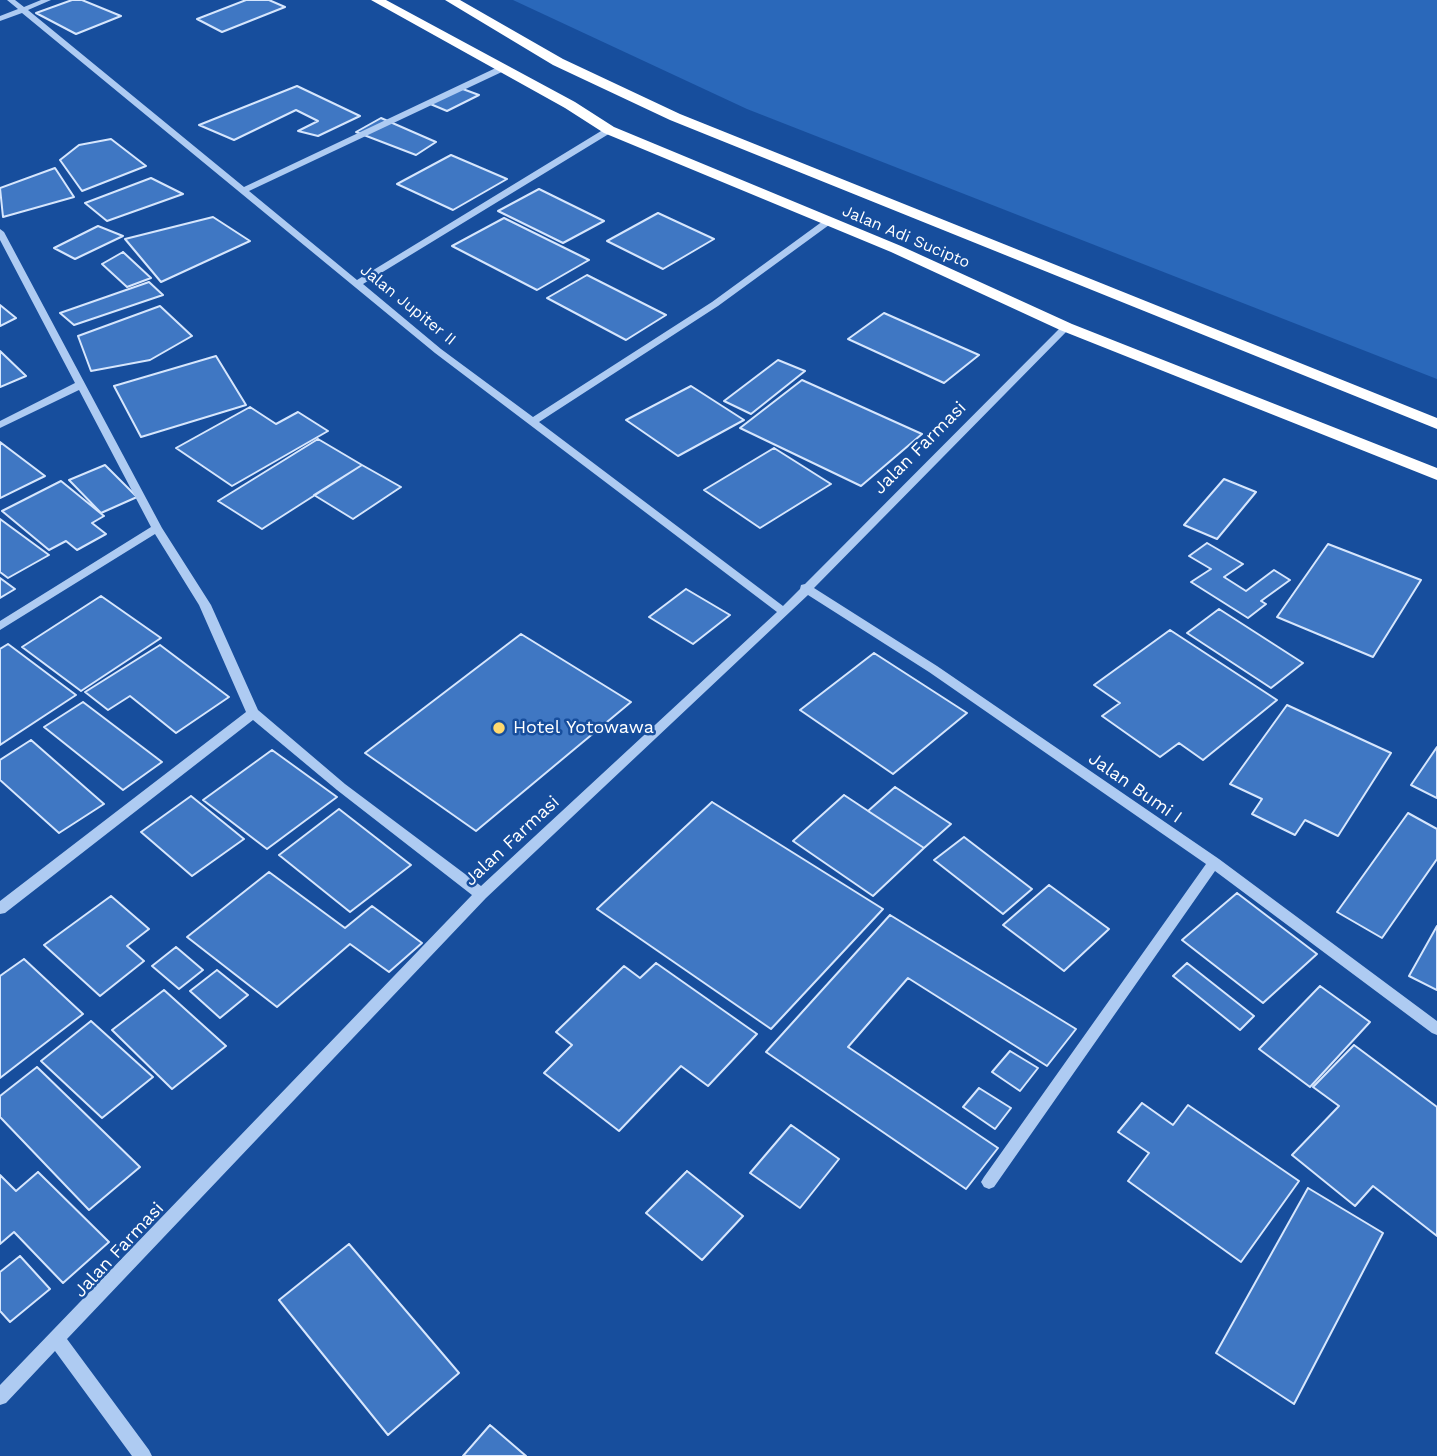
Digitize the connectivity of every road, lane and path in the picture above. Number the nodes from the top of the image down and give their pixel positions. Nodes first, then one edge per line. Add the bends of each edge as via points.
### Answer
1 (11, 0) edge
2 (47, 0) edge
3 (377, 0) edge
4 (451, 0) edge
5 (24, 9) junction
6 (0, 19) edge
7 (503, 68) junction
8 (609, 130) junction
9 (244, 190) junction
10 (827, 223) junction
11 (0, 232) edge
12 (5, 257) edge
13 (357, 284) junction
14 (1066, 327) junction
15 (80, 385) junction
16 (534, 421) junction
17 (1437, 424) edge
18 (0, 425) edge
19 (1437, 474) edge
20 (157, 528) junction
21 (805, 588) junction
22 (784, 612) junction
23 (0, 626) edge
24 (253, 713) junction
25 (1214, 863) junction
26 (481, 894) junction
27 (0, 909) edge
28 (1437, 1029) edge
29 (989, 1182) dead end
30 (57, 1340) junction
31 (0, 1397) edge
32 (144, 1456) edge

1 - 5 street, Jalan Jupiter II
2 - 5 street
3 - 7 highway, Jalan Adi Sucipto
4 - 17 highway, Jalan Adi Sucipto via 558,62 675,117
5 - 6 street
5 - 9 street, Jalan Jupiter II
7 - 8 highway, Jalan Adi Sucipto
7 - 9 street
8 - 10 highway, Jalan Adi Sucipto
8 - 13 street
9 - 13 street, Jalan Jupiter II
10 - 14 highway, Jalan Adi Sucipto
10 - 16 street via 715,304
11 - 12 street
12 - 15 street via 52,327
13 - 16 street, Jalan Jupiter II
14 - 19 highway, Jalan Adi Sucipto
14 - 21 street, Jalan Farmasi
15 - 18 street
15 - 20 street
16 - 22 street, Jalan Jupiter II
20 - 23 street
20 - 24 street via 205,605
21 - 22 street, Jalan Farmasi
21 - 25 street, Jalan Bumi I via 933,669
22 - 26 street, Jalan Farmasi
24 - 26 street
24 - 27 street
25 - 28 street, Jalan Bumi I
25 - 29 street
26 - 30 street, Jalan Farmasi
30 - 31 street, Jalan Farmasi
30 - 32 street

